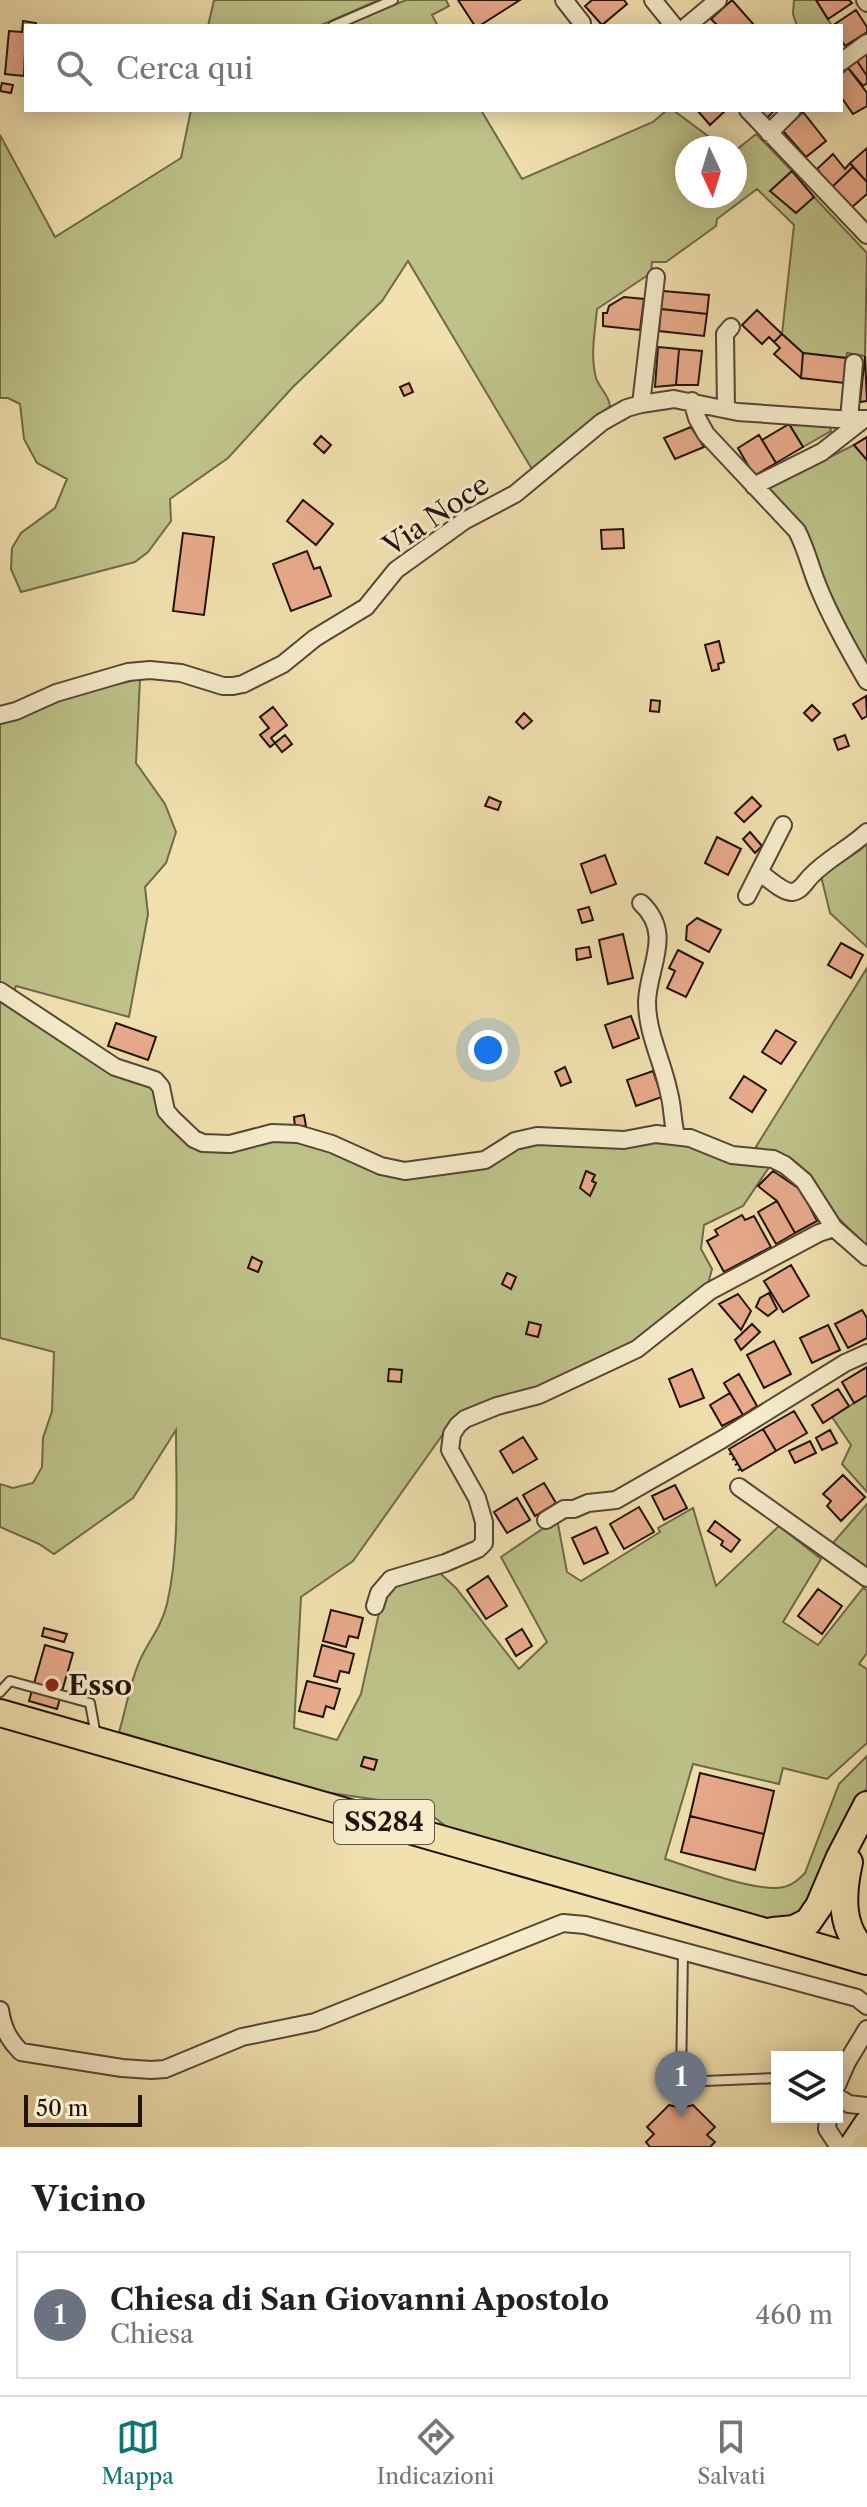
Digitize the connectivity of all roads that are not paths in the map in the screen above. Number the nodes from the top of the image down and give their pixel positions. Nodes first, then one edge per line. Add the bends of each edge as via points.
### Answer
1 (393, 0) edge
2 (564, 0) edge
3 (653, 0) edge
4 (718, 0) edge
5 (582, 23) dead end
6 (338, 24) edge
7 (672, 24) edge
8 (689, 24) edge
9 (867, 43) edge
10 (843, 61) edge
11 (750, 112) edge
12 (790, 112) edge
13 (769, 133) junction
14 (863, 224) edge
15 (656, 277) dead end
16 (731, 327) dead end
17 (854, 363) dead end
18 (692, 401) junction
19 (641, 404) junction
20 (726, 409) junction
21 (860, 419) edge
22 (754, 486) junction
23 (867, 681) edge
24 (0, 715) edge
25 (783, 825) dead end
26 (867, 832) edge
27 (759, 872) junction
28 (747, 896) dead end
29 (641, 903) dead end
30 (0, 991) edge
31 (676, 1135) junction
32 (834, 1228) junction
33 (867, 1257) edge
34 (867, 1353) edge
35 (739, 1487) road end
36 (546, 1520) dead end
37 (867, 1578) edge
38 (375, 1606) dead end
39 (0, 1692) edge
40 (0, 1713) edge
41 (97, 1741) junction
42 (861, 1816) edge
43 (768, 1932) junction
44 (683, 1951) junction
45 (867, 1953) edge
46 (867, 1961) edge
47 (867, 2006) edge
48 (0, 2010) edge
49 (867, 2029) edge
50 (843, 2070) edge
51 (771, 2078) edge
52 (843, 2100) edge
53 (867, 2106) edge
54 (828, 2123) edge
55 (867, 2123) edge
56 (825, 2147) edge
57 (839, 2147) edge
58 (851, 2147) edge

1 - 6 lane
2 - 5 street
3 - 7 street
4 - 8 street
9 - 10 street
11 - 13 street
12 - 13 street
13 - 14 street
15 - 19 street
16 - 20 street via 725,334
17 - 21 street
18 - 19 street, Via Noce
18 - 20 street, Via Noce
18 - 22 street via 706,434
19 - 24 street, Via Noce via 602,422 515,494 450,530 396,570 355,615 243,684 223,686 181,673 138,671
20 - 21 street, Via Noce
21 - 22 street via 822,452
22 - 23 street via 797,531 819,588
25 - 27 street
26 - 27 street via 794,892
27 - 28 street
29 - 31 street via 658,931 647,1002
30 - 31 street via 115,1067 155,1080 166,1111 203,1143 298,1134 405,1171 485,1160 515,1141 537,1136 624,1140
31 - 32 street via 732,1155 785,1165 804,1181
32 - 33 street
32 - 38 street via 710,1291 637,1349 539,1395 465,1419 452,1434 450,1450 477,1498 484,1543 445,1563 391,1579
34 - 36 street via 616,1500 564,1509
35 - 37 street
39 - 41 lane via 10,1681 90,1703
40 - 41 main road, SS284
41 - 43 main road, SS284
42 - 43 main road via 808,1922
42 - 45 main road via 843,1905 848,1925
43 - 46 main road, SS284
44 - 47 street via 857,1998
44 - 48 street via 563,1923 315,2022 242,2037 165,2069 21,2052 3,2029
44 - 51 lane via 681,2082
49 - 50 street
52 - 53 street
54 - 56 street
54 - 57 street
55 - 58 street

